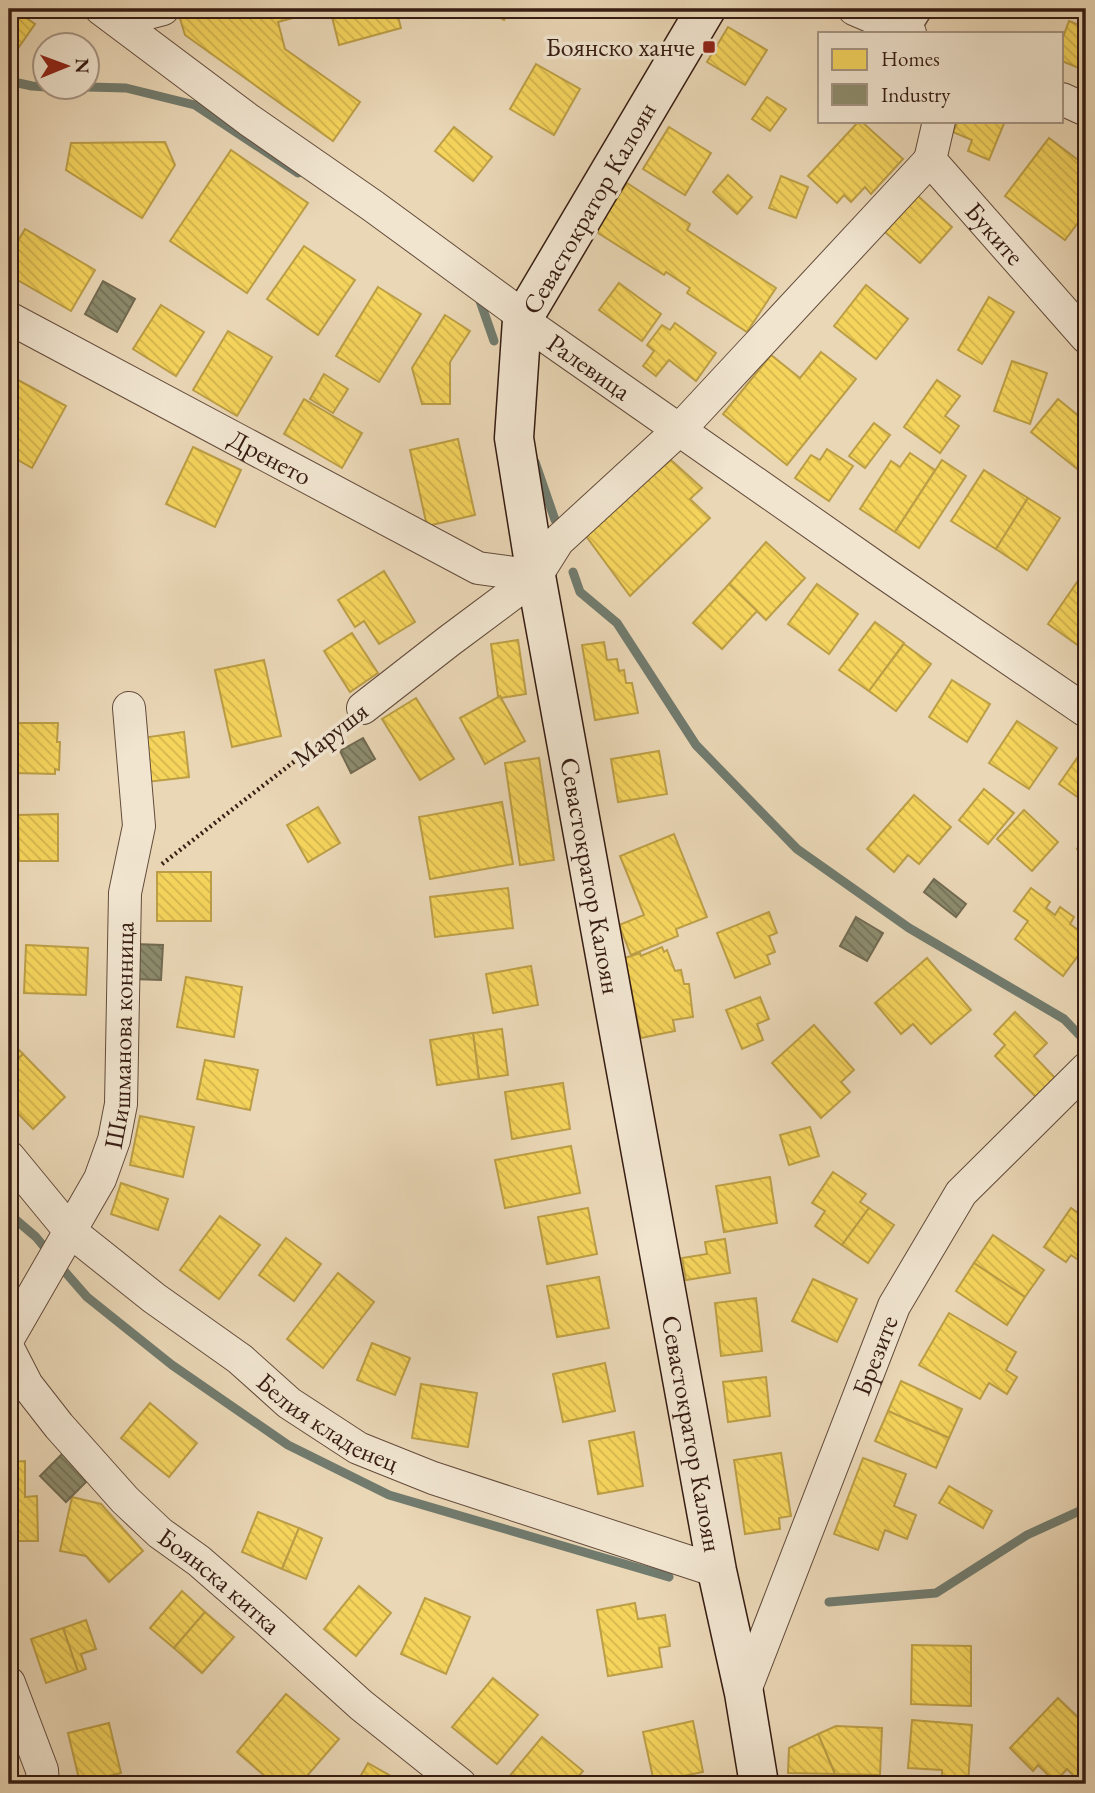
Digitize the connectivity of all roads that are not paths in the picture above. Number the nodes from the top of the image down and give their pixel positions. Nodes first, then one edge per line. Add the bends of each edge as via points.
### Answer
1 (163, 9) edge
2 (706, 9) edge
3 (854, 9) edge
4 (110, 15) edge
5 (912, 24) edge
6 (1064, 100) edge
7 (1086, 110) edge
8 (939, 122) edge
9 (930, 160) junction
10 (9, 318) edge
11 (522, 320) junction
12 (1086, 337) edge
13 (680, 429) junction
14 (536, 576) junction
15 (129, 708) dead end
16 (363, 708) road end
17 (1086, 711) edge
18 (1086, 1069) edge
19 (9, 1157) edge
20 (71, 1231) junction
21 (9, 1337) edge
22 (9, 1350) edge
23 (717, 1571) junction
24 (9, 1683) edge
25 (744, 1693) junction
26 (43, 1784) edge
27 (460, 1784) edge
28 (759, 1784) edge

1 - 4 street
2 - 11 main road, Севастократор Калоян
3 - 5 street
4 - 11 street, Ралевица via 515,310
6 - 7 street
8 - 9 street
9 - 12 street, Буките
9 - 13 street
10 - 14 street, Дренето via 478,568
11 - 13 street, Ралевица
11 - 14 main road, Севастократор Калоян via 514,438
13 - 14 street via 558,541
13 - 17 street, Ралевица
14 - 16 street, Марушя
14 - 23 main road, Севастократор Калоян
15 - 20 street, Шишманова конница via 139,826 125,893 121,1104 100,1179
18 - 25 street, Брезите via 961,1192 894,1306
19 - 20 street, Белия кладенец
20 - 21 street, Шишманова конница
20 - 23 street, Белия кладенец via 240,1359 289,1403 358,1448 433,1478
22 - 27 street, Боянска китка via 27,1385 125,1500 361,1705
23 - 25 main road, Севастократор Калоян
24 - 26 street
25 - 28 main road, Севастократор Калоян

